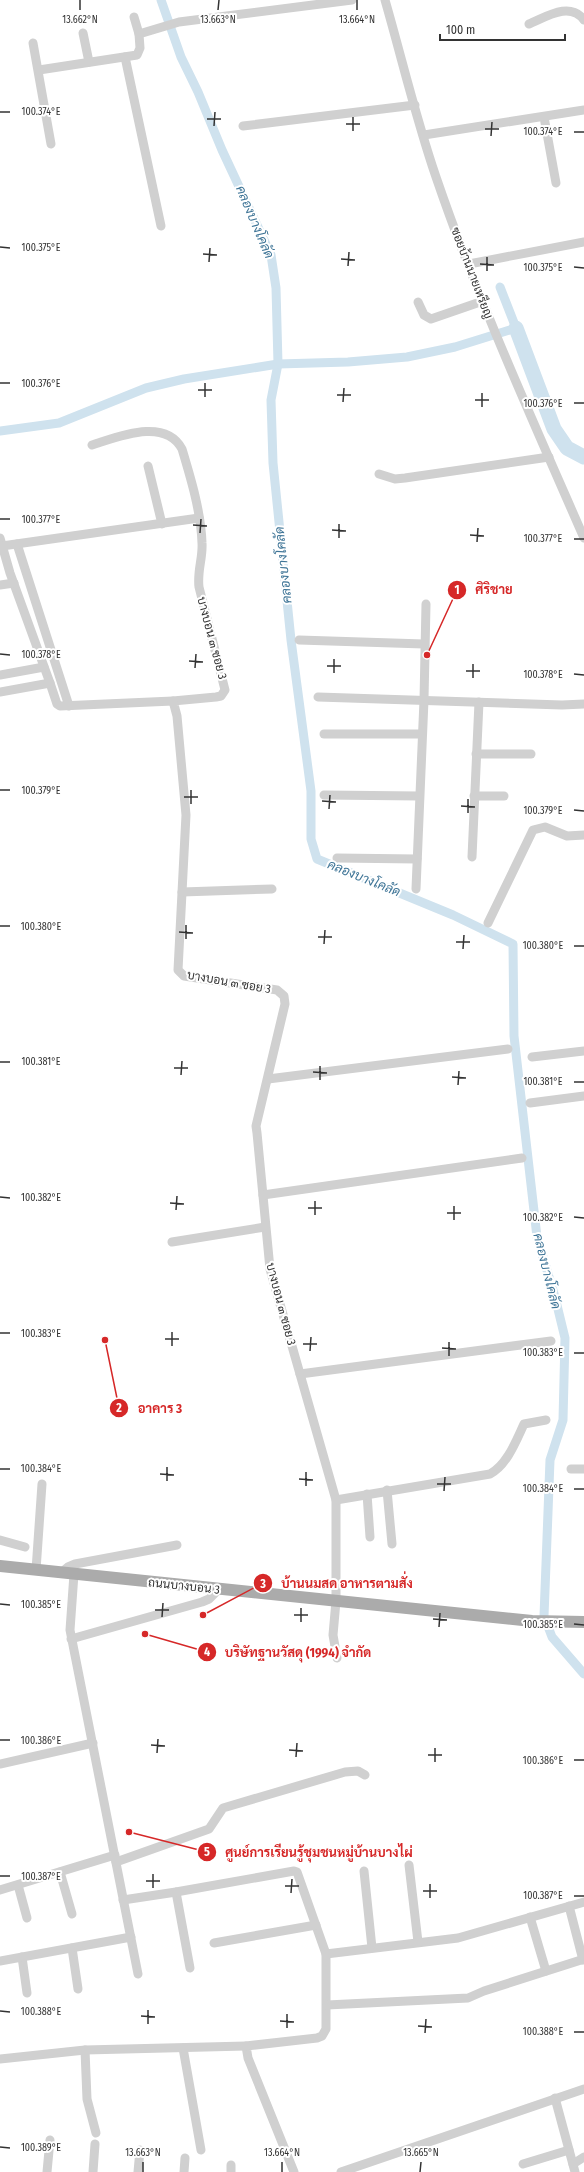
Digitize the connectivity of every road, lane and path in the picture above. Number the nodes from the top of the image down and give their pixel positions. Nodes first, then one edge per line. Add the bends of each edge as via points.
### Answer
1 (352, 0) edge
2 (385, 0) edge
3 (134, 17) dead end
4 (584, 20) edge
5 (529, 24) dead end
6 (83, 33) dead end
7 (139, 34) junction
8 (33, 43) dead end
9 (124, 57) junction
10 (89, 62) junction
11 (39, 70) junction
12 (415, 105) junction
13 (584, 110) edge
14 (544, 117) junction
15 (243, 126) dead end
16 (424, 135) junction
17 (51, 144) dead end
18 (556, 183) dead end
19 (162, 226) dead end
20 (584, 242) edge
21 (468, 264) junction
22 (483, 301) junction
23 (418, 302) dead end
24 (92, 445) dead end
25 (549, 457) junction
26 (148, 466) dead end
27 (379, 474) dead end
28 (199, 518) junction
29 (580, 518) edge
30 (162, 524) junction
31 (584, 538) edge
32 (1, 542) edge
33 (17, 544) junction
34 (14, 583) junction
35 (0, 585) edge
36 (426, 604) dead end
37 (299, 640) dead end
38 (424, 644) junction
39 (44, 667) junction
40 (0, 675) edge
41 (50, 683) junction
42 (0, 692) edge
43 (318, 697) dead end
44 (424, 700) junction
45 (173, 701) junction
46 (479, 702) junction
47 (584, 704) edge
48 (68, 706) junction
49 (324, 734) dead end
50 (421, 734) junction
51 (476, 754) junction
52 (531, 754) dead end
53 (324, 795) dead end
54 (419, 796) junction
55 (474, 796) junction
56 (504, 796) dead end
57 (584, 835) edge
58 (472, 857) dead end
59 (337, 858) dead end
60 (417, 859) junction
61 (416, 888) dead end
62 (272, 889) dead end
63 (182, 892) junction
64 (488, 923) dead end
65 (508, 1049) dead end
66 (584, 1051) edge
67 (532, 1057) dead end
68 (268, 1079) junction
69 (584, 1096) edge
70 (530, 1103) dead end
71 (522, 1158) dead end
72 (263, 1195) junction
73 (265, 1227) junction
74 (172, 1242) dead end
75 (552, 1342) dead end
76 (300, 1374) junction
77 (546, 1420) dead end
78 (584, 1469) edge
79 (571, 1470) dead end
80 (42, 1484) dead end
81 (387, 1490) junction
82 (367, 1494) junction
83 (336, 1500) junction
84 (370, 1537) dead end
85 (0, 1540) edge
86 (392, 1544) dead end
87 (177, 1545) dead end
88 (25, 1547) dead end
89 (0, 1566) edge
90 (36, 1570) junction
91 (68, 1573) junction
92 (218, 1590) junction
93 (336, 1601) junction
94 (584, 1622) edge
95 (71, 1639) junction
96 (337, 1658) dead end
97 (93, 1743) junction
98 (0, 1764) edge
99 (365, 1775) dead end
100 (115, 1859) junction
101 (409, 1865) dead end
102 (364, 1871) dead end
103 (60, 1872) junction
104 (18, 1885) junction
105 (0, 1890) edge
106 (176, 1892) junction
107 (123, 1900) junction
108 (584, 1902) edge
109 (569, 1906) junction
110 (72, 1914) dead end
111 (27, 1918) dead end
112 (530, 1918) junction
113 (316, 1926) junction
114 (131, 1937) junction
115 (418, 1942) junction
116 (214, 1943) dead end
117 (72, 1948) junction
118 (372, 1948) junction
119 (326, 1954) junction
120 (22, 1957) junction
121 (584, 1959) edge
122 (0, 1960) edge
123 (190, 1968) dead end
124 (546, 1971) junction
125 (138, 1974) dead end
126 (78, 1989) dead end
127 (27, 1993) dead end
128 (327, 2005) junction
129 (246, 2046) junction
130 (183, 2048) junction
131 (85, 2050) junction
132 (0, 2059) edge
133 (584, 2089) edge
134 (556, 2098) junction
135 (96, 2133) dead end
136 (50, 2140) dead end
137 (95, 2144) dead end
138 (140, 2150) dead end
139 (201, 2150) dead end
140 (569, 2150) junction
141 (584, 2157) edge
142 (185, 2158) dead end
143 (523, 2164) dead end
144 (574, 2168) edge
145 (47, 2172) edge
146 (93, 2172) edge
147 (138, 2172) edge
148 (184, 2172) edge
149 (294, 2172) edge
150 (341, 2172) edge

1 - 7 street via 179,22
2 - 12 street, ซอยบ้านนายเหรียญ
3 - 7 street
4 - 5 street via 575,11 566,10
6 - 10 street
7 - 9 street via 140,52
8 - 11 street
9 - 10 street
9 - 19 street
10 - 11 street
11 - 17 street
12 - 15 street
12 - 16 street, ซอยบ้านนายเหรียญ
13 - 14 street
14 - 16 street
14 - 18 street
16 - 21 street, ซอยบ้านนายเหรียญ
20 - 21 street
21 - 22 street, ซอยบ้านนายเหรียญ
22 - 23 street via 431,319 424,315
22 - 25 street, ซอยบ้านนายเหรียญ
24 - 28 street, บางบอน ๓ ซอย 3 via 144,432 166,434 173,438 182,449
25 - 27 street via 395,479
25 - 29 street, ซอยบ้านนายเหรียญ
26 - 30 street
28 - 30 street
28 - 45 street, บางบอน ๓ ซอย 3 via 202,543 198,570 199,587 225,690 221,696
29 - 31 street, ซอยบ้านนายเหรียญ
30 - 33 street
32 - 33 street
32 - 34 street
33 - 48 street
34 - 35 street
34 - 39 street
36 - 38 street
37 - 38 street
38 - 44 street
39 - 40 street
39 - 41 street
41 - 42 street
41 - 48 street via 57,704
43 - 44 street
44 - 46 street
44 - 50 street
45 - 48 street
45 - 63 street, บางบอน ๓ ซอย 3 via 177,716 186,815
46 - 47 street
46 - 51 street
49 - 50 street
50 - 54 street
51 - 52 street
51 - 55 street
53 - 54 street
54 - 60 street
55 - 56 street
55 - 58 street
57 - 64 street via 567,836 545,826 533,830
59 - 60 street
60 - 61 street
62 - 63 street
63 - 68 street, บางบอน ๓ ซอย 3 via 178,966 180,974 277,990 284,996 285,1004
65 - 68 street
66 - 67 street
68 - 72 street, บางบอน ๓ ซอย 3 via 256,1126
69 - 70 street
71 - 72 street
72 - 73 street, บางบอน ๓ ซอย 3
73 - 74 street
73 - 76 street, บางบอน ๓ ซอย 3 via 270,1270
75 - 76 street
76 - 83 street, บางบอน ๓ ซอย 3
77 - 81 street via 524,1424 503,1463 490,1474
78 - 79 street
80 - 90 street
81 - 82 street
81 - 86 street
82 - 83 street
82 - 84 street
83 - 93 street, บางบอน ๓ ซอย 3
85 - 88 street
87 - 91 street via 75,1564 68,1567
89 - 90 main road, ถนนบางบอน 3
90 - 91 main road, ถนนบางบอน 3
91 - 92 main road, ถนนบางบอน 3
91 - 95 street
92 - 93 main road, ถนนบางบอน 3
92 - 95 street via 202,1602
93 - 94 main road, ถนนบางบอน 3 via 532,1621
93 - 96 street, บางบอน ๓ ซอย 3 via 334,1635
95 - 97 street
97 - 98 street
97 - 100 street
99 - 100 street via 358,1771 345,1772 223,1808 209,1830
100 - 103 street
100 - 107 street
101 - 115 street
102 - 118 street
103 - 104 street
103 - 110 street
104 - 105 street
104 - 111 street
106 - 107 street
106 - 113 street via 294,1871 298,1875
106 - 123 street
107 - 114 street
108 - 109 street
109 - 112 street
109 - 121 street
112 - 115 street via 458,1938
112 - 124 street
113 - 116 street
113 - 119 street
114 - 117 street
114 - 125 street
115 - 118 street
117 - 120 street
117 - 126 street
118 - 119 street
119 - 128 street
120 - 122 street
120 - 127 street
121 - 124 street
124 - 128 street via 468,1998
128 - 129 street via 326,2029 322,2036
129 - 130 street
129 - 149 street via 248,2058
130 - 131 street
130 - 139 street
131 - 132 street
131 - 135 street via 88,2098
133 - 134 street
134 - 140 street
134 - 150 street
136 - 145 street
137 - 146 street
138 - 147 street
140 - 143 street
140 - 144 street
141 - 144 street
142 - 148 street

